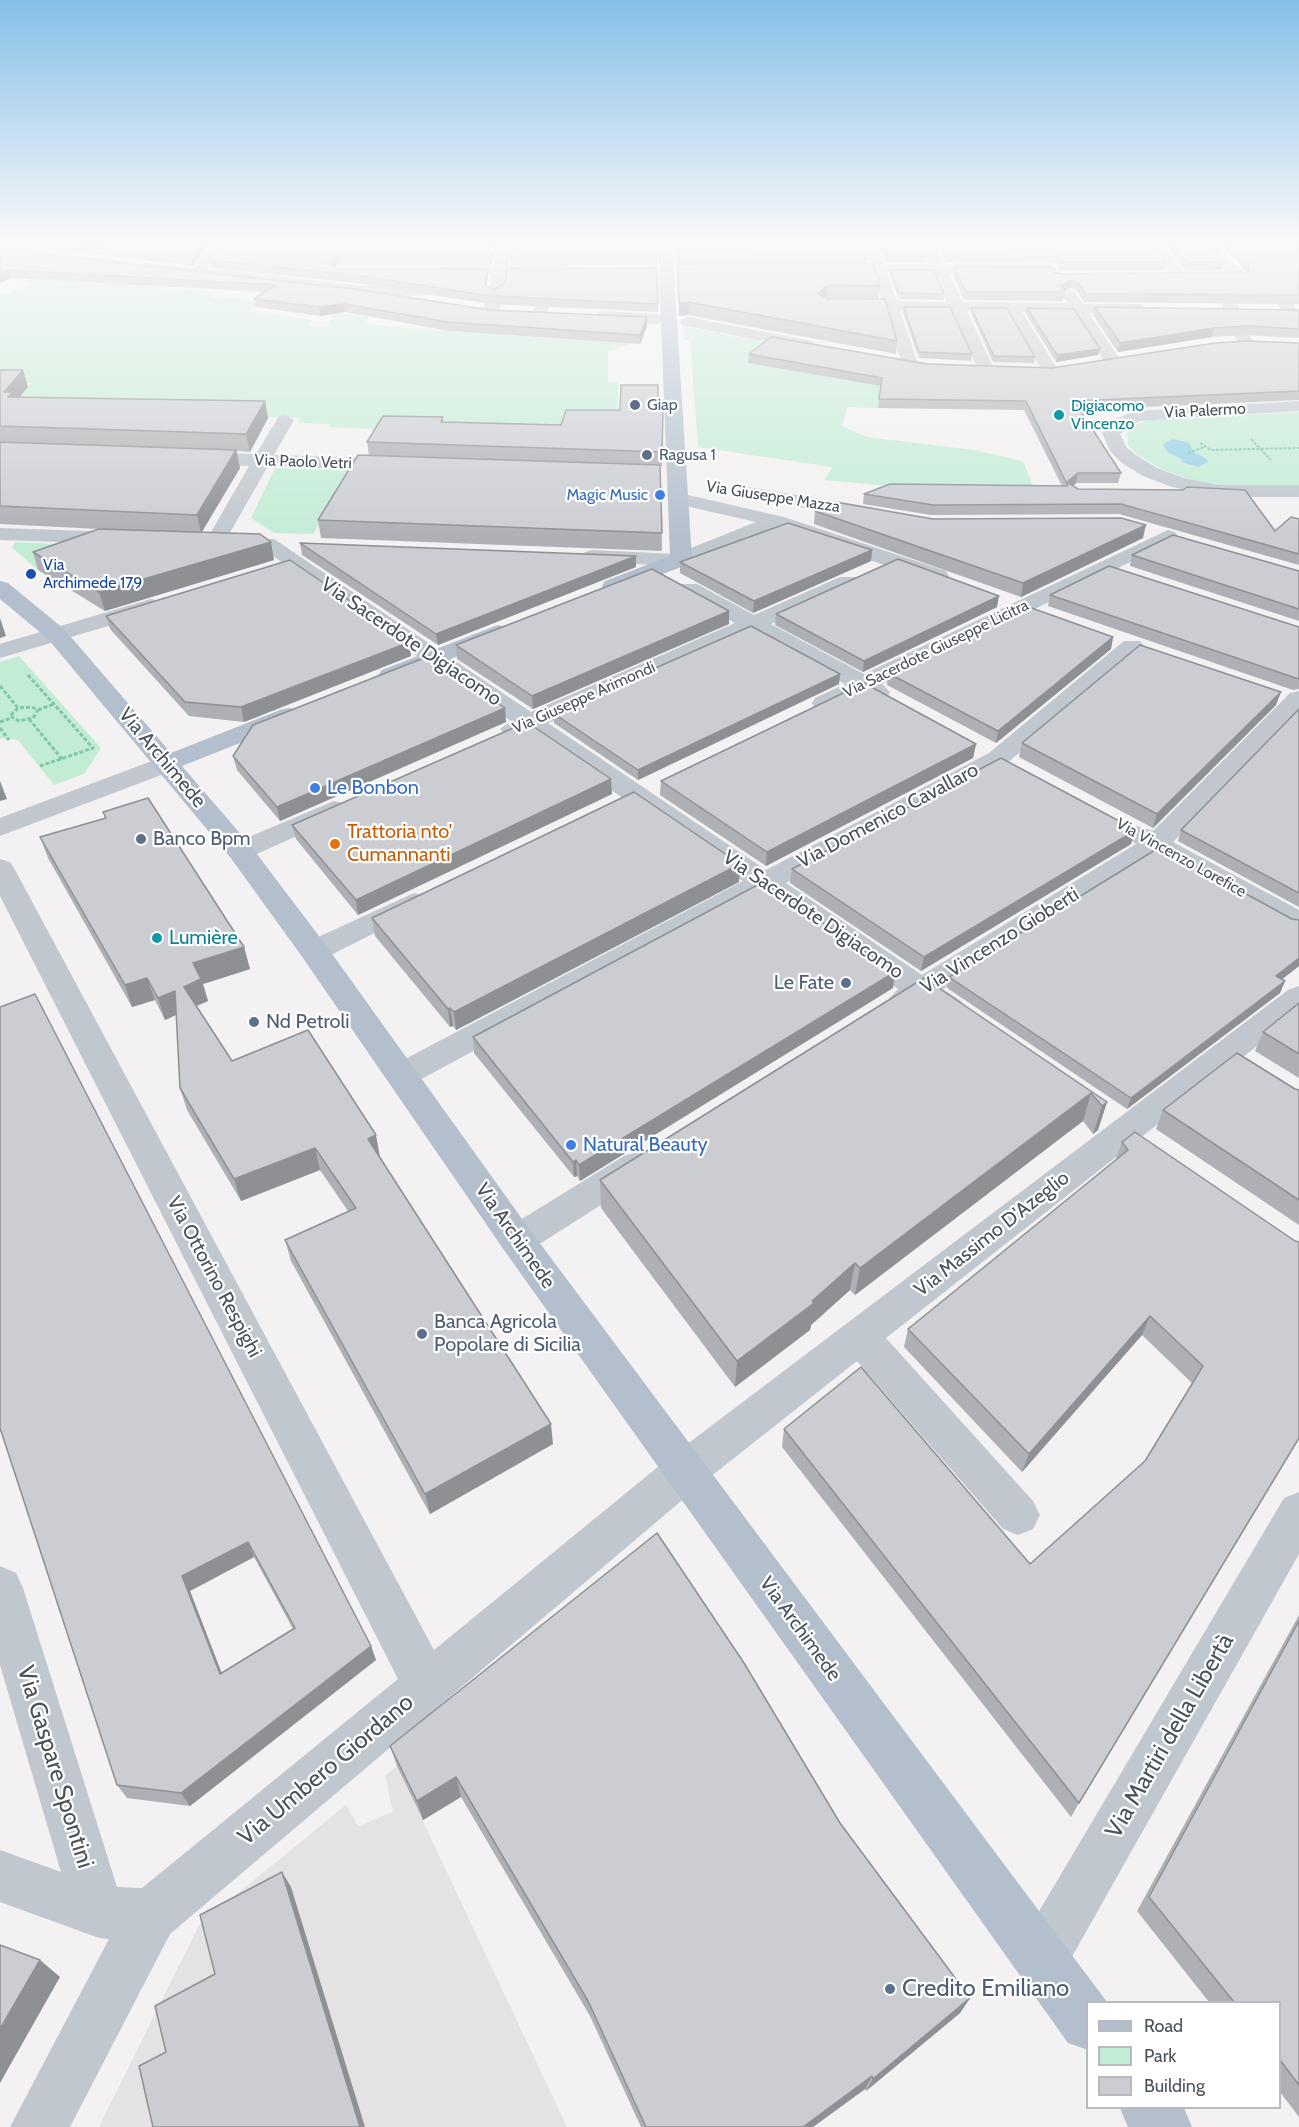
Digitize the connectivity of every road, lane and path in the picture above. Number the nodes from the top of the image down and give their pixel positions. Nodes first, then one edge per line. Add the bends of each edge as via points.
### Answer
1 (666, 341) edge
2 (784, 341) edge
3 (907, 341) edge
4 (973, 341) edge
5 (1032, 341) edge
6 (1100, 341) edge
7 (1245, 342) joint
8 (1267, 343) edge
9 (1223, 344) edge
10 (823, 349) edge
11 (1133, 358) edge
12 (890, 361) edge
13 (1113, 361) junction
14 (1092, 364) edge
15 (1071, 367) edge
16 (966, 368) edge
17 (986, 369) junction
18 (1008, 369) edge
19 (1029, 370) edge
20 (1050, 370) junction
21 (1299, 406) edge
22 (285, 420) dead end
23 (1246, 433) dead end
24 (1260, 448) junction
25 (1299, 448) edge
26 (1211, 450) dead end
27 (178, 458) edge
28 (262, 461) junction
29 (1274, 464) dead end
30 (414, 466) edge
31 (655, 474) edge
32 (678, 485) junction
33 (1148, 491) edge
34 (1218, 491) junction
35 (1299, 491) edge
36 (885, 515) edge
37 (777, 521) junction
38 (1139, 527) edge
39 (0, 534) edge
40 (137, 538) edge
41 (194, 540) edge
42 (263, 550) junction
43 (575, 556) edge
44 (679, 560) junction
45 (895, 561) junction
46 (1106, 567) junction
47 (653, 570) junction
48 (1140, 578) edge
49 (959, 584) edge
50 (0, 588) edge
51 (991, 595) edge
52 (587, 596) edge
53 (170, 600) edge
54 (1023, 607) junction
55 (1055, 618) edge
56 (522, 622) edge
57 (752, 624) junction
58 (56, 634) junction
59 (1132, 645) dead end
60 (0, 651) edge
61 (434, 657) junction
62 (26, 672) dead end
63 (368, 684) edge
64 (863, 684) junction
65 (0, 686) edge
66 (1292, 699) edge
67 (894, 701) edge
68 (54, 704) junction
69 (312, 706) edge
70 (18, 708) junction
71 (38, 710) junction
72 (801, 714) edge
73 (11, 718) junction
74 (29, 719) junction
75 (0, 722) edge
76 (529, 722) junction
77 (0, 729) edge
78 (9, 740) dead end
79 (486, 741) edge
80 (62, 759) junction
81 (168, 763) junction
82 (40, 766) dead end
83 (358, 798) edge
84 (1116, 823) edge
85 (0, 828) edge
86 (1156, 844) junction
87 (240, 851) junction
88 (0, 868) edge
89 (764, 882) junction
90 (432, 894) edge
91 (1299, 922) edge
92 (314, 951) junction
93 (921, 990) junction
94 (1299, 997) edge
95 (883, 1012) edge
96 (970, 1023) edge
97 (402, 1075) junction
98 (658, 1152) edge
99 (517, 1240) junction
100 (860, 1337) junction
101 (685, 1471) junction
102 (1299, 1512) edge
103 (1018, 1515) dead end
104 (0, 1588) edge
105 (427, 1686) junction
106 (0, 1876) edge
107 (99, 1912) junction
108 (151, 1915) junction
109 (1041, 1959) junction
110 (1086, 2020) edge
111 (1150, 2109) edge
112 (39, 2127) edge
113 (1163, 2127) edge

1 - 32 main road
2 - 10 street
3 - 12 street via 918,365
4 - 17 street
5 - 20 street
6 - 13 street
7 - 8 street
7 - 9 street
11 - 13 street
13 - 14 street
15 - 20 street
16 - 17 street
17 - 18 street
19 - 20 street
21 - 34 street, Via Palermo via 1149,414 1126,419 1114,429 1112,438 1119,451 1139,466 1179,483
22 - 28 street
23 - 24 path
24 - 25 path
24 - 26 path
24 - 29 path
27 - 28 street, Via Paolo Vetri
28 - 30 street, Via Paolo Vetri
28 - 42 street
31 - 32 street
32 - 36 street, Via Giuseppe Mazza
32 - 37 street
32 - 44 main road
33 - 34 street
34 - 35 street, Via Palermo
37 - 44 street
37 - 45 street
38 - 46 street, Via Sacerdote Giuseppe Licitra via 1179,539
39 - 40 street
41 - 42 street
42 - 61 street, Via Sacerdote Digiacomo
43 - 44 street
44 - 47 main road
45 - 49 street
45 - 57 street, Via Giuseppe Arimondi
46 - 48 street
46 - 54 street, Via Sacerdote Giuseppe Licitra
47 - 52 main road
47 - 57 street
50 - 58 main road, Via Archimede
51 - 54 street
53 - 58 street
54 - 55 street
54 - 64 street, Via Sacerdote Giuseppe Licitra
56 - 61 main road
57 - 64 street
57 - 76 street, Via Giuseppe Arimondi
58 - 60 street
58 - 81 main road, Via Archimede
59 - 89 street, Via Domenico Cavallaro via 997,758
61 - 63 main road
61 - 76 street, Via Sacerdote Digiacomo
62 - 68 path
64 - 67 street
64 - 72 street, Via Sacerdote Giuseppe Licitra
65 - 70 path
66 - 86 street, Via Vincenzo Gioberti
68 - 71 path
68 - 80 path via 93,748
69 - 81 main road
70 - 71 path
70 - 73 path via 10,714
71 - 74 path
73 - 74 path
73 - 75 path
74 - 80 path
76 - 79 street, Via Giuseppe Arimondi
76 - 89 street, Via Sacerdote Digiacomo
77 - 78 path
80 - 82 path
81 - 85 street
81 - 87 main road, Via Archimede
83 - 87 street
84 - 86 street, Via Vincenzo Lorefice
86 - 91 street, Via Vincenzo Lorefice
86 - 93 street, Via Vincenzo Gioberti
87 - 92 main road, Via Archimede
88 - 105 street, Via Ottorino Respighi
89 - 93 street, Via Sacerdote Digiacomo
89 - 97 street, Via Domenico Cavallaro
90 - 92 street
92 - 97 main road, Via Archimede
93 - 95 street, Via Vincenzo Gioberti
93 - 96 street, Via Sacerdote Digiacomo
94 - 100 street, Via Massimo D'Azeglio via 1240,1060 1127,1129
97 - 99 main road, Via Archimede
98 - 99 street
99 - 101 main road, Via Archimede
100 - 101 street, Via Massimo D'Azeglio
100 - 103 street
101 - 105 street, Via Umbero Giordano
101 - 109 main road, Via Archimede
102 - 109 street, Via Martiri della Libertà
104 - 107 street, Via Gaspare Spontini
105 - 108 street, Via Umbero Giordano
106 - 107 street
107 - 108 street
108 - 112 street, Via Umbero Giordano
109 - 110 main road, Via Archimede
111 - 113 main road

